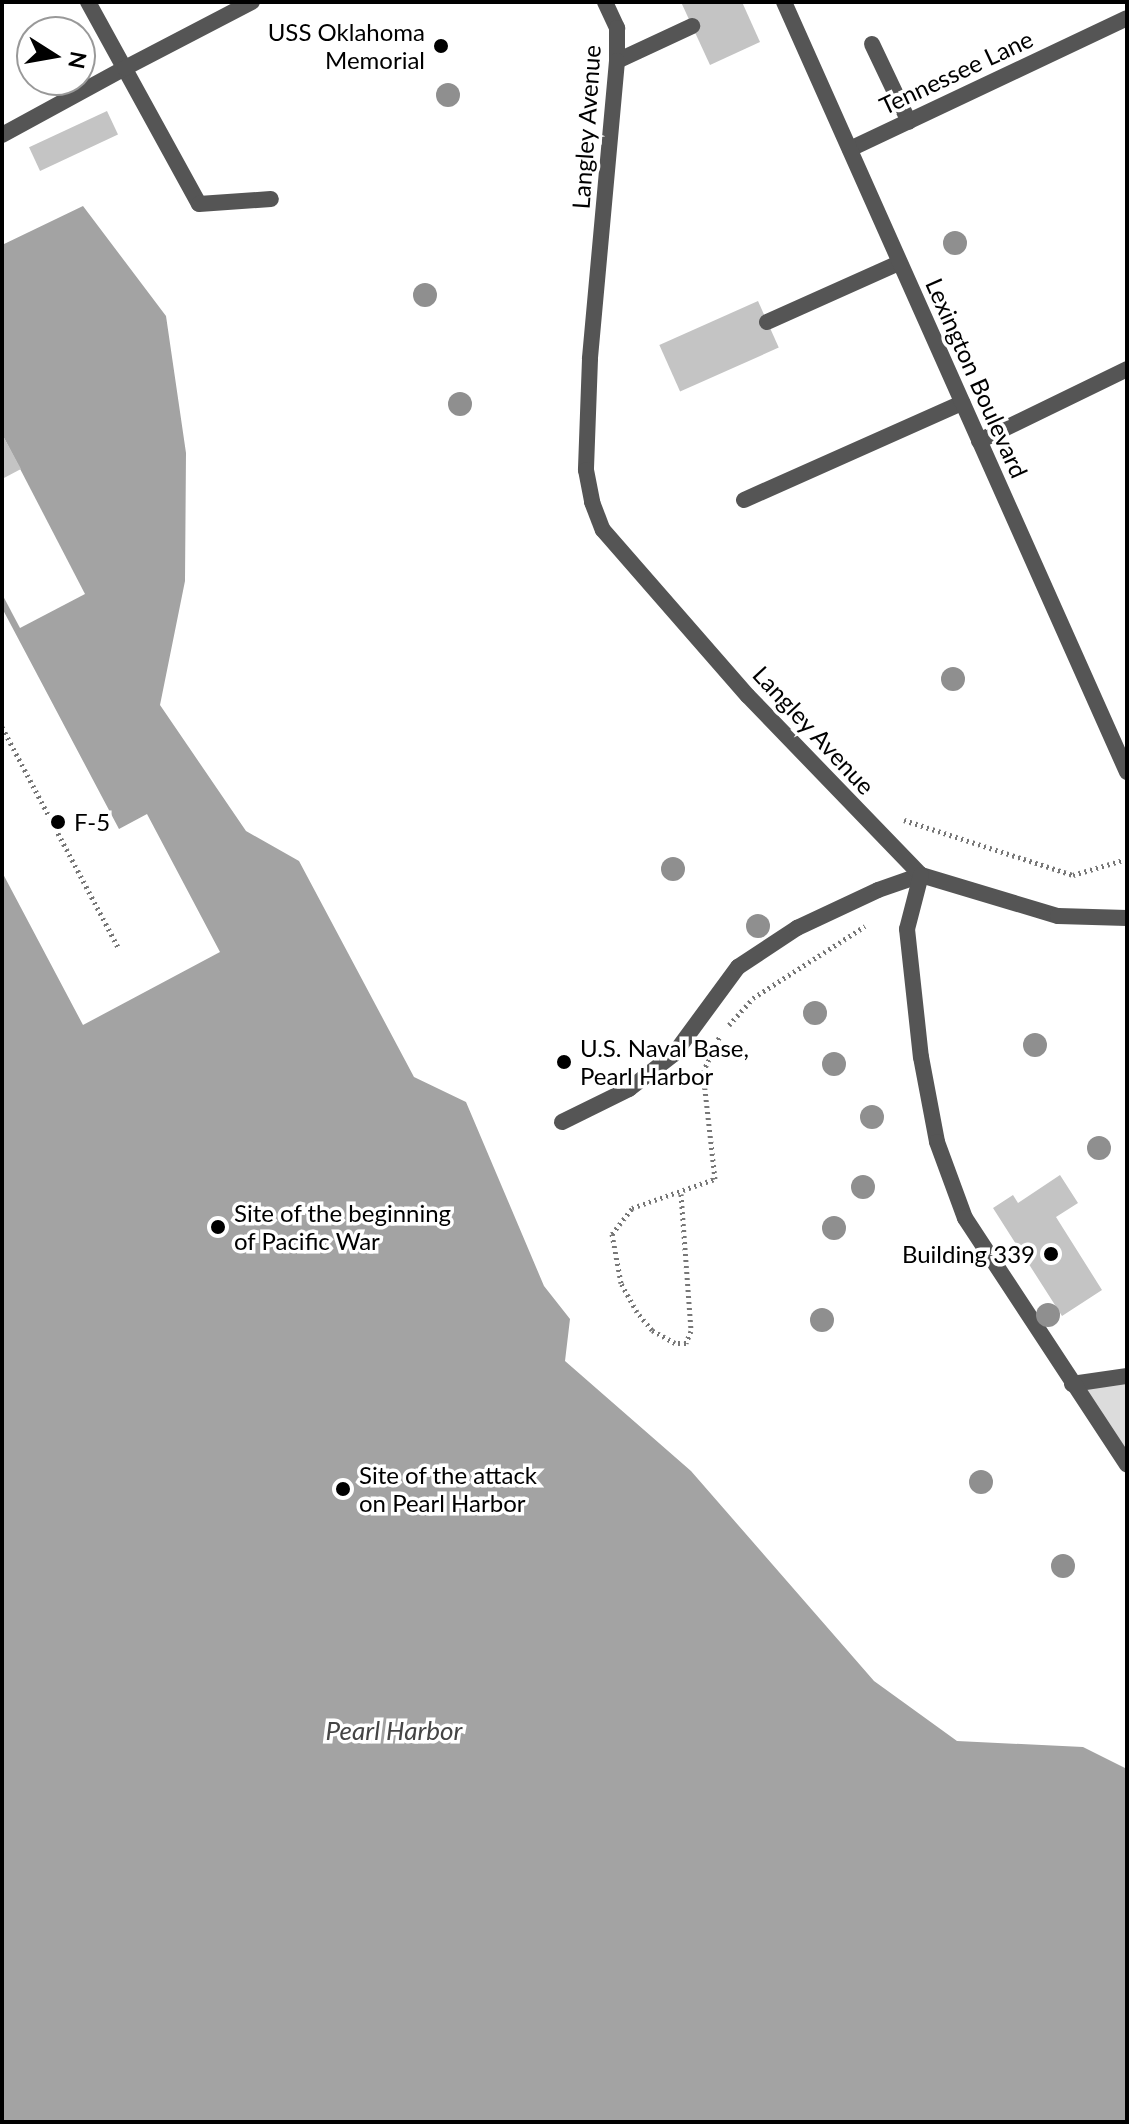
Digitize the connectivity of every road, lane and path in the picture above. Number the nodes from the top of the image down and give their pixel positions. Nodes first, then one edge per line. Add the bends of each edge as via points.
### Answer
1 (88, 2) edge
2 (252, 2) edge
3 (605, 2) edge
4 (784, 2) edge
5 (1127, 18) edge
6 (692, 26) dead end
7 (872, 44) dead end
8 (617, 61) junction
9 (125, 68) junction
10 (909, 122) junction
11 (2, 135) edge
12 (850, 149) junction
13 (271, 199) dead end
14 (899, 263) junction
15 (767, 322) dead end
16 (1127, 369) edge
17 (962, 403) junction
18 (979, 441) junction
19 (744, 500) dead end
20 (2, 727) edge
21 (1127, 772) edge
22 (903, 820) dead end
23 (1123, 860) dead end
24 (921, 875) junction
25 (1127, 918) edge
26 (872, 921) dead end
27 (118, 947) dead end
28 (562, 1122) dead end
29 (681, 1194) junction
30 (1127, 1376) edge
31 (1072, 1384) junction
32 (1127, 1465) edge

1 - 9 street
2 - 9 street
3 - 8 street, Langley Avenue via 617,28
4 - 12 street, Lexington Boulevard
5 - 10 street, Tennessee Lane
6 - 8 street
7 - 10 street
8 - 24 street, Langley Avenue via 590,359 586,470 592,502 603,530 748,696
9 - 11 street
9 - 13 street via 199,204
10 - 12 street, Tennessee Lane
12 - 14 street, Lexington Boulevard
14 - 15 street
14 - 17 street, Lexington Boulevard
16 - 18 street
17 - 18 street, Lexington Boulevard
17 - 19 street
18 - 21 street, Lexington Boulevard
20 - 27 path
22 - 23 path via 1073,875
24 - 25 street via 1058,916
24 - 28 street via 797,928 738,967 674,1054 629,1089
24 - 31 street via 907,929 937,1142 965,1218
26 - 29 path via 788,981 753,998 722,1033 703,1072 715,1179
29 - 29 path via 632,1208 612,1234 621,1283 637,1312 652,1330 675,1343 686,1343 691,1331
30 - 31 street
31 - 32 street

